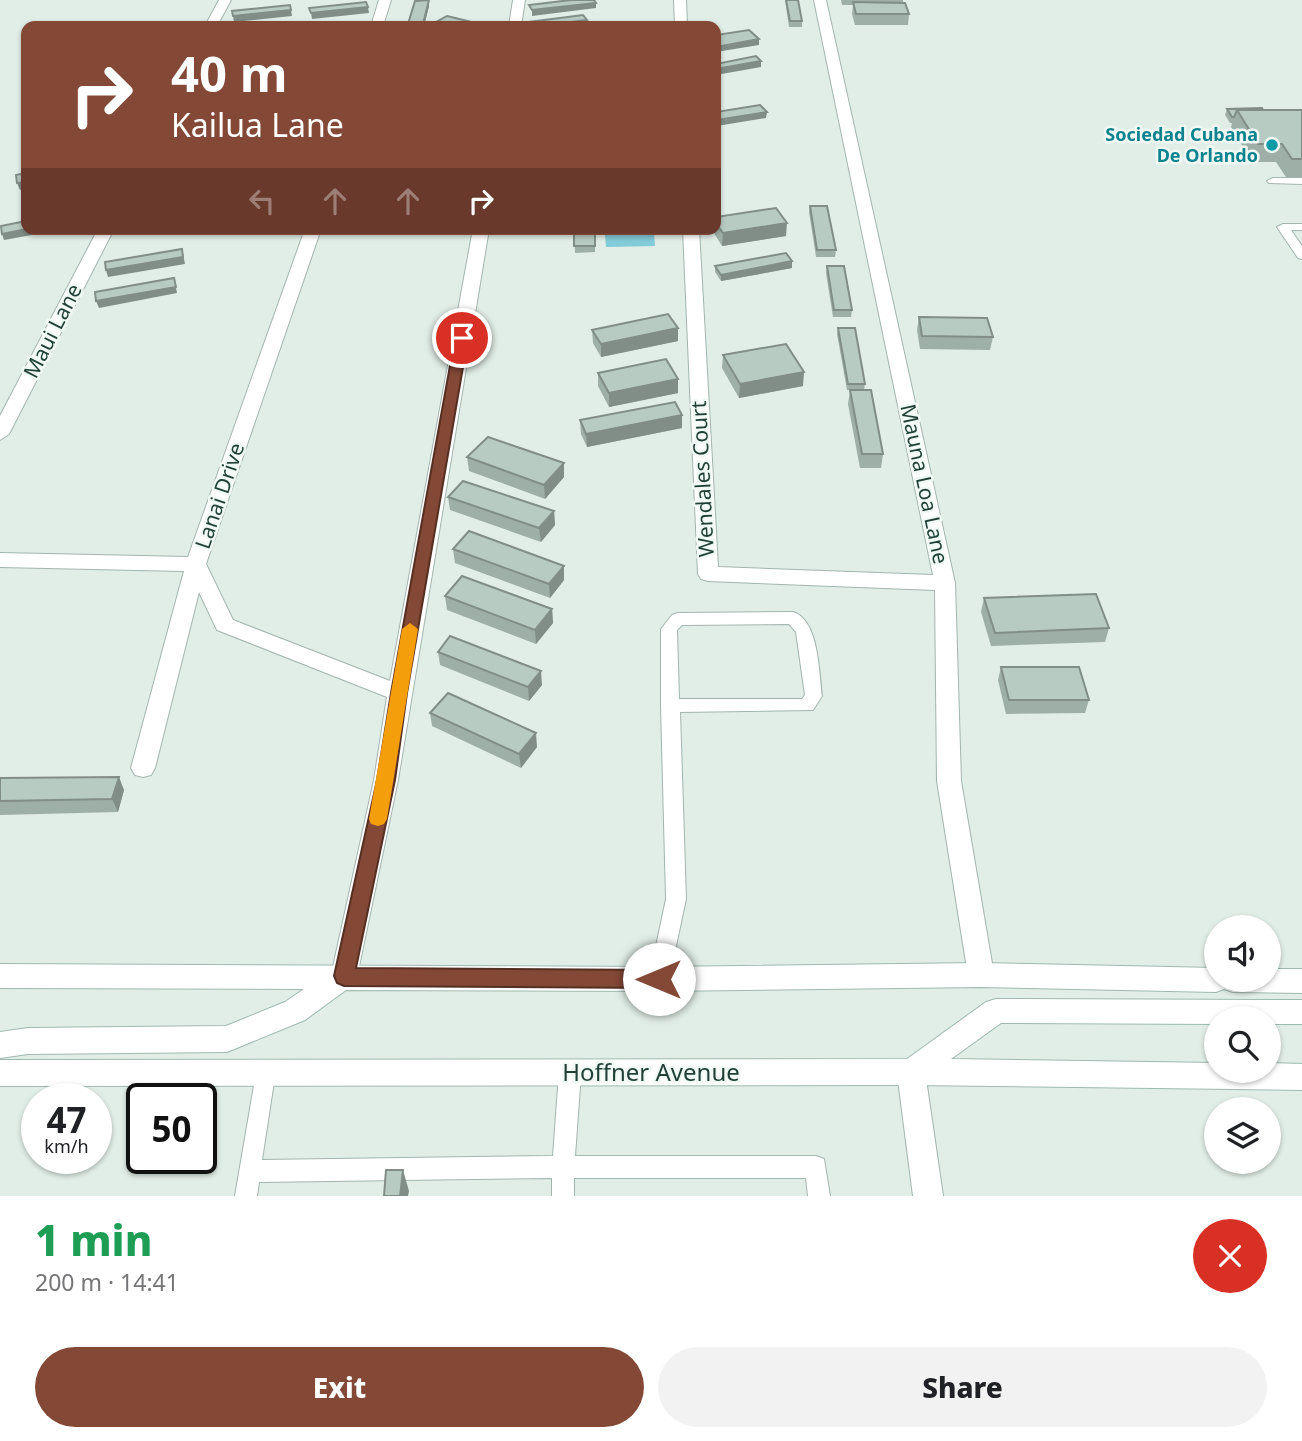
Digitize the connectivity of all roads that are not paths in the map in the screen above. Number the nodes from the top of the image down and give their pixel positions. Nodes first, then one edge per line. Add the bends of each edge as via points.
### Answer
1 (225, 0) edge
2 (385, 0) edge
3 (519, 0) edge
4 (680, 0) edge
5 (820, 0) edge
6 (214, 21) edge
7 (379, 21) edge
8 (516, 21) edge
9 (681, 21) edge
10 (1273, 181) dead end
11 (1302, 181) edge
12 (1302, 227) edge
13 (103, 235) edge
14 (311, 235) edge
15 (480, 235) edge
16 (691, 235) edge
17 (1302, 255) edge
18 (0, 434) edge
19 (0, 560) edge
20 (197, 564) junction
21 (945, 583) junction
22 (399, 693) junction
23 (669, 706) junction
24 (143, 768) dead end
25 (981, 975) junction
26 (0, 976) edge
27 (344, 976) junction
28 (659, 979) junction
29 (1204, 980) edge
30 (1281, 981) edge
31 (1302, 981) edge
32 (1302, 1012) edge
33 (0, 1045) edge
34 (911, 1072) junction
35 (0, 1073) edge
36 (570, 1073) junction
37 (264, 1075) junction
38 (1302, 1077) edge
39 (563, 1167) junction
40 (251, 1171) junction
41 (246, 1196) edge
42 (563, 1196) edge
43 (819, 1196) edge
44 (928, 1196) edge

1 - 6 street
2 - 7 street
3 - 8 street
4 - 9 street
5 - 21 street, Mauna Loa Lane
10 - 11 lane
12 - 17 lane via 1283,227
13 - 18 street, Maui Lane
14 - 20 street, Lanai Drive
15 - 22 street
16 - 21 street, Wendales Court via 708,575
19 - 20 street
20 - 22 street via 225,625
20 - 24 street, Lanai Drive
21 - 25 street, Mauna Loa Lane via 949,781
22 - 27 street via 386,780
23 - 23 lane via 669,629 678,619 793,618 804,631 814,696 807,705
23 - 28 lane via 676,899
25 - 28 street
25 - 29 street
26 - 27 street
27 - 28 street
27 - 33 street via 295,1011 227,1039
30 - 31 street
32 - 34 street via 996,1011
34 - 36 street, Hoffner Avenue
34 - 38 street, Hoffner Avenue
34 - 44 street
35 - 37 street, Hoffner Avenue
36 - 37 street, Hoffner Avenue
36 - 39 lane
37 - 40 lane
39 - 40 lane
39 - 42 lane
39 - 43 lane via 816,1167
40 - 41 lane

